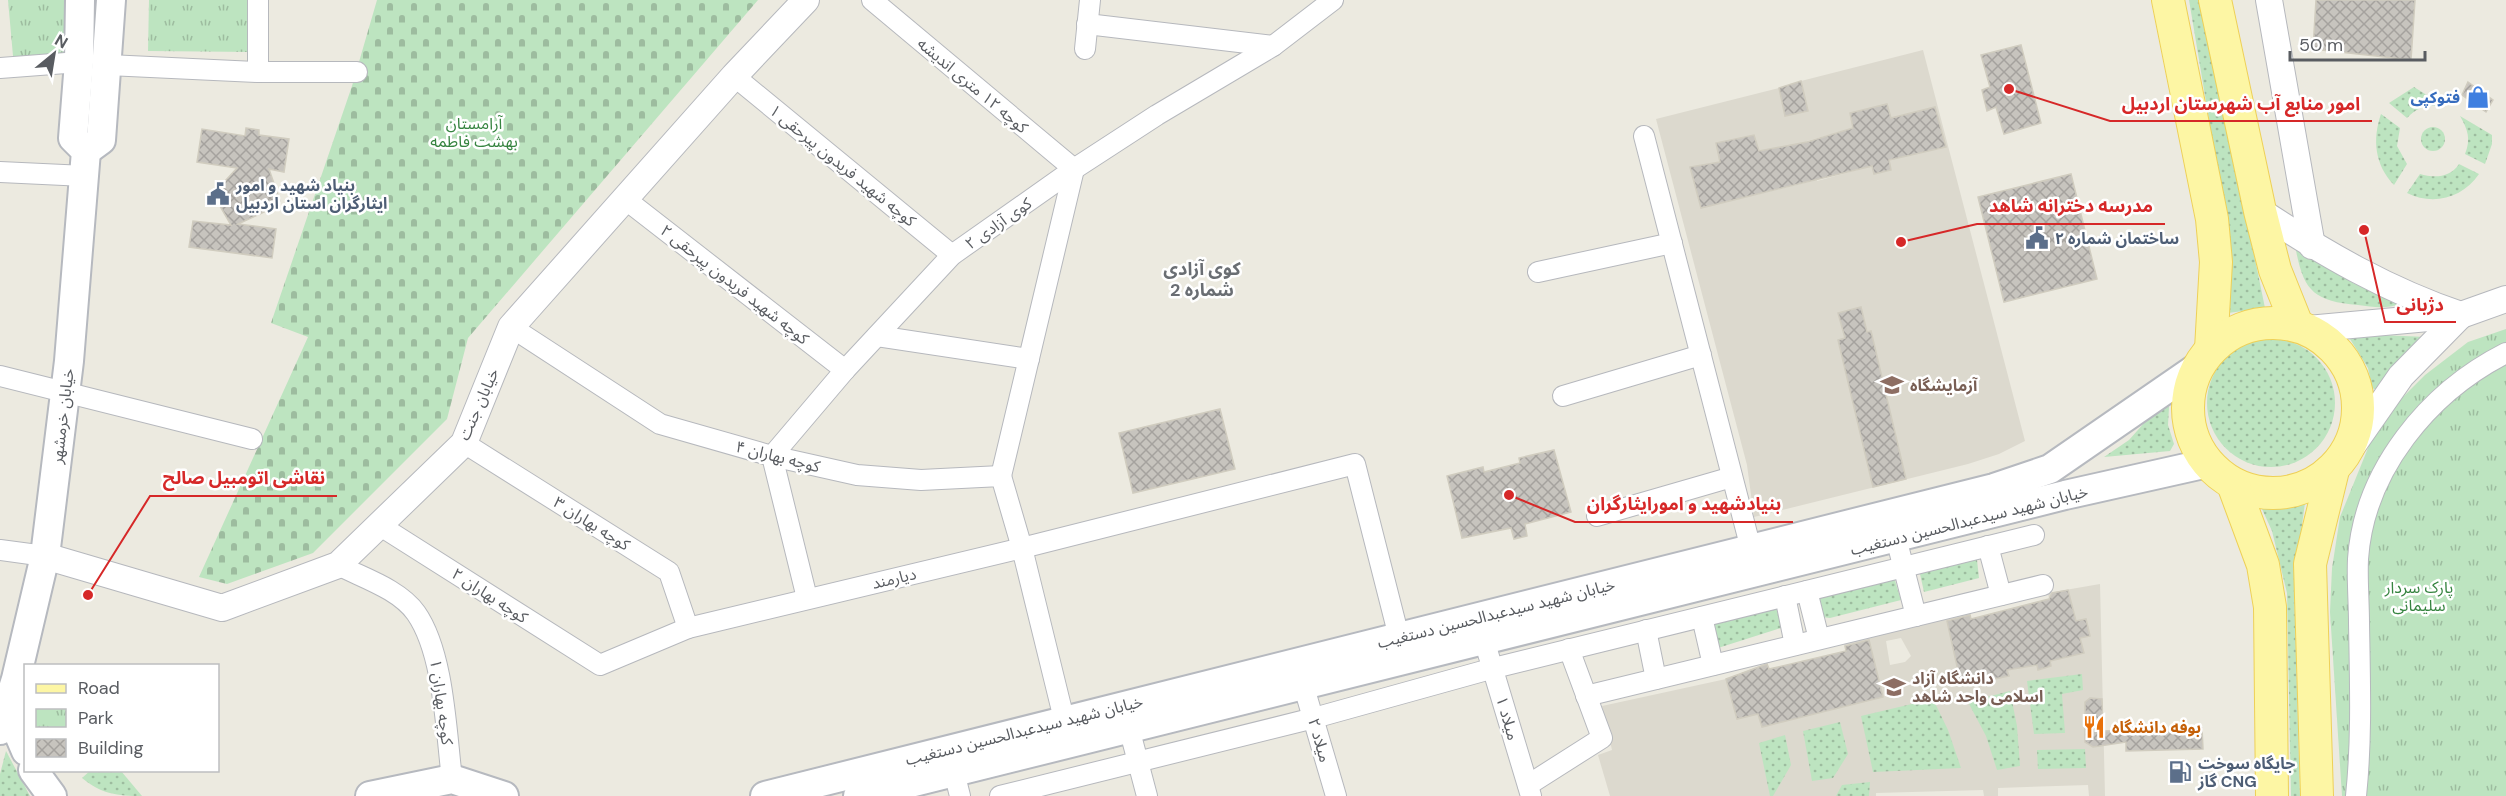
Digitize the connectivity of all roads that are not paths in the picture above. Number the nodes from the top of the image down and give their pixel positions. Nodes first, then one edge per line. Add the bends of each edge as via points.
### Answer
1 (80, 0) edge
2 (111, 0) edge
3 (258, 0) edge
4 (806, 0) edge
5 (872, 0) edge
6 (1090, 0) edge
7 (1333, 0) edge
8 (2168, 0) edge
9 (2215, 0) edge
10 (2270, 0) edge
11 (1088, 24) junction
12 (1273, 46) junction
13 (1085, 49) dead end
14 (79, 63) junction
15 (108, 65) junction
16 (0, 68) edge
17 (258, 72) junction
18 (357, 72) dead end
19 (734, 76) junction
20 (1644, 136) dead end
21 (86, 164) junction
22 (1074, 169) junction
23 (0, 172) edge
24 (625, 199) junction
25 (2260, 211) junction
26 (1672, 243) junction
27 (2312, 246) junction
28 (952, 255) junction
29 (1538, 272) dead end
30 (2506, 299) edge
31 (2461, 315) junction
32 (511, 327) junction
33 (2303, 327) junction
34 (877, 336) junction
35 (2506, 353) edge
36 (1701, 355) junction
37 (1029, 358) junction
38 (2205, 358) junction
39 (845, 370) junction
40 (0, 376) edge
41 (65, 390) junction
42 (1563, 396) dead end
43 (252, 439) dead end
44 (464, 442) junction
45 (2074, 452) junction
46 (772, 456) junction
47 (2339, 463) junction
48 (2208, 464) junction
49 (1001, 476) junction
50 (1732, 477) junction
51 (2233, 483) junction
52 (2091, 490) junction
53 (1597, 516) dead end
54 (379, 525) junction
55 (2034, 535) dead end
56 (1896, 538) junction
57 (1988, 546) junction
58 (1022, 548) junction
59 (1750, 549) junction
60 (0, 550) edge
61 (45, 556) junction
62 (338, 565) junction
63 (1903, 567) junction
64 (2043, 585) dead end
65 (1807, 591) junction
66 (2001, 595) junction
67 (1785, 596) junction
68 (807, 598) junction
69 (1916, 616) junction
70 (1702, 617) junction
71 (688, 628) junction
72 (1646, 630) junction
73 (1399, 637) junction
74 (1819, 639) junction
75 (1484, 640) junction
76 (1795, 645) junction
77 (1569, 649) junction
78 (600, 665) joint
79 (1713, 665) junction
80 (1494, 668) junction
81 (11, 673) edge
82 (1656, 679) junction
83 (1303, 684) junction
84 (1586, 696) junction
85 (1314, 718) junction
86 (1064, 719) junction
87 (1129, 728) junction
88 (0, 730) edge
89 (24, 747) edge
90 (1137, 760) junction
91 (34, 772) edge
92 (453, 779) junction
93 (957, 784) edge
94 (1529, 791) edge
95 (52, 796) edge
96 (370, 796) edge
97 (504, 796) edge
98 (765, 796) edge
99 (858, 796) edge
100 (1000, 796) edge
101 (1147, 796) edge
102 (1336, 796) edge
103 (2272, 796) edge
104 (2317, 796) edge
105 (2356, 796) edge

1 - 14 main road
2 - 15 main road
3 - 17 street
4 - 19 street, خیابان جنت
5 - 22 street, کوچه ۱۲ متری اندیشه
6 - 11 street
7 - 12 street, کوی آزادی ۲
8 - 38 main road via 2212,219 2216,262
9 - 25 main road
10 - 27 street
11 - 12 street
11 - 13 street
12 - 22 street, کوی آزادی ۲
14 - 16 street
14 - 21 main road via 72,138
15 - 17 street
15 - 21 main road via 102,140
17 - 18 street
19 - 24 street, خیابان جنت
19 - 28 street, کوچه شهید فریدون پیرحقی ۱
20 - 26 street
21 - 23 street
21 - 41 main road, خیابان خرمشهر
22 - 28 street, کوی آزادی ۲
22 - 37 street
24 - 32 street, خیابان جنت
24 - 39 street, کوچه شهید فریدون پیرحقی ۲
25 - 27 street
25 - 33 main road via 2275,270
26 - 29 street
26 - 36 street
27 - 31 street via 2417,300
28 - 34 street, کوی آزادی ۲
30 - 31 street
31 - 33 street
31 - 47 street via 2395,383
32 - 44 street, خیابان جنت
32 - 46 street, کوچه بهاران ۴ via 660,424
33 - 38 main road via 2274,322 2251,325 2229,334
33 - 47 main road via 2329,343 2346,361 2356,384 2356,433
34 - 37 street
34 - 39 street, کوی آزادی ۲
35 - 105 street via 2457,384 2420,419 2391,461 2370,508 2358,559 2360,760
36 - 42 street
36 - 50 street
37 - 49 street
38 - 45 main road, خیابان شهید سیدعبدالحسین دستغیب
38 - 48 main road via 2189,396 2190,427
39 - 46 street, کوی آزادی ۲
40 - 41 street
41 - 43 street
41 - 61 main road, خیابان خرمشهر
44 - 54 street, خیابان جنت
44 - 71 street, کوچه بهاران ۳ via 669,572
45 - 52 main road via 2088,459 2094,475
45 - 59 main road, خیابان شهید سیدعبدالحسین دستغیب via 2040,474 1994,488
46 - 49 street, کوچه بهاران ۴ via 857,475 921,480
46 - 68 street
47 - 51 main road via 2316,483 2296,491 2275,494
47 - 104 main road via 2310,564
48 - 51 main road
48 - 52 main road, خیابان شهید سیدعبدالحسین دستغیب
49 - 58 street
50 - 53 street
50 - 59 street
51 - 103 main road via 2263,565 2270,607
52 - 56 main road, خیابان شهید سیدعبدالحسین دستغیب
54 - 62 street, خیابان جنت
54 - 78 street, کوچه بهاران ۲
55 - 57 street
56 - 63 street
56 - 75 main road, خیابان شهید سیدعبدالحسین دستغیب
57 - 63 street
57 - 66 street
58 - 68 street, دیارمند
58 - 73 street, دیارمند via 1355,464
58 - 86 street
59 - 73 main road, خیابان شهید سیدعبدالحسین دستغیب
60 - 61 street
61 - 62 street, خیابان جنت via 222,608
61 - 81 main road, خیابان خرمشهر
62 - 92 street, کوچه بهاران ۱ via 390,590 416,612 435,652
63 - 65 street
63 - 69 street
64 - 66 street
65 - 67 street
65 - 74 street
66 - 69 street
67 - 70 street
67 - 76 street
68 - 71 street, دیارمند
69 - 74 street
70 - 72 street
70 - 79 street
71 - 78 street, دیارمند
72 - 77 street
72 - 82 street
73 - 86 main road, خیابان شهید سیدعبدالحسین دستغیب
74 - 76 street
75 - 80 street, میلاد ۱
75 - 83 main road, خیابان شهید سیدعبدالحسین دستغیب
76 - 79 street
77 - 80 street
77 - 84 street
79 - 82 street
80 - 85 street
80 - 94 street, میلاد ۱
81 - 88 main road
81 - 89 main road via 16,730
82 - 84 street
83 - 85 street, میلاد ۲
83 - 87 main road, خیابان شهید سیدعبدالحسین دستغیب
84 - 94 street via 1602,738
85 - 90 street
85 - 102 street, میلاد ۲
86 - 98 main road, خیابان شهید سیدعبدالحسین دستغیب
87 - 90 street
87 - 93 main road, خیابان شهید سیدعبدالحسین دستغیب
90 - 100 street
90 - 101 street
91 - 95 main road
92 - 96 main road
92 - 97 main road
93 - 99 main road, خیابان شهید سیدعبدالحسین دستغیب

